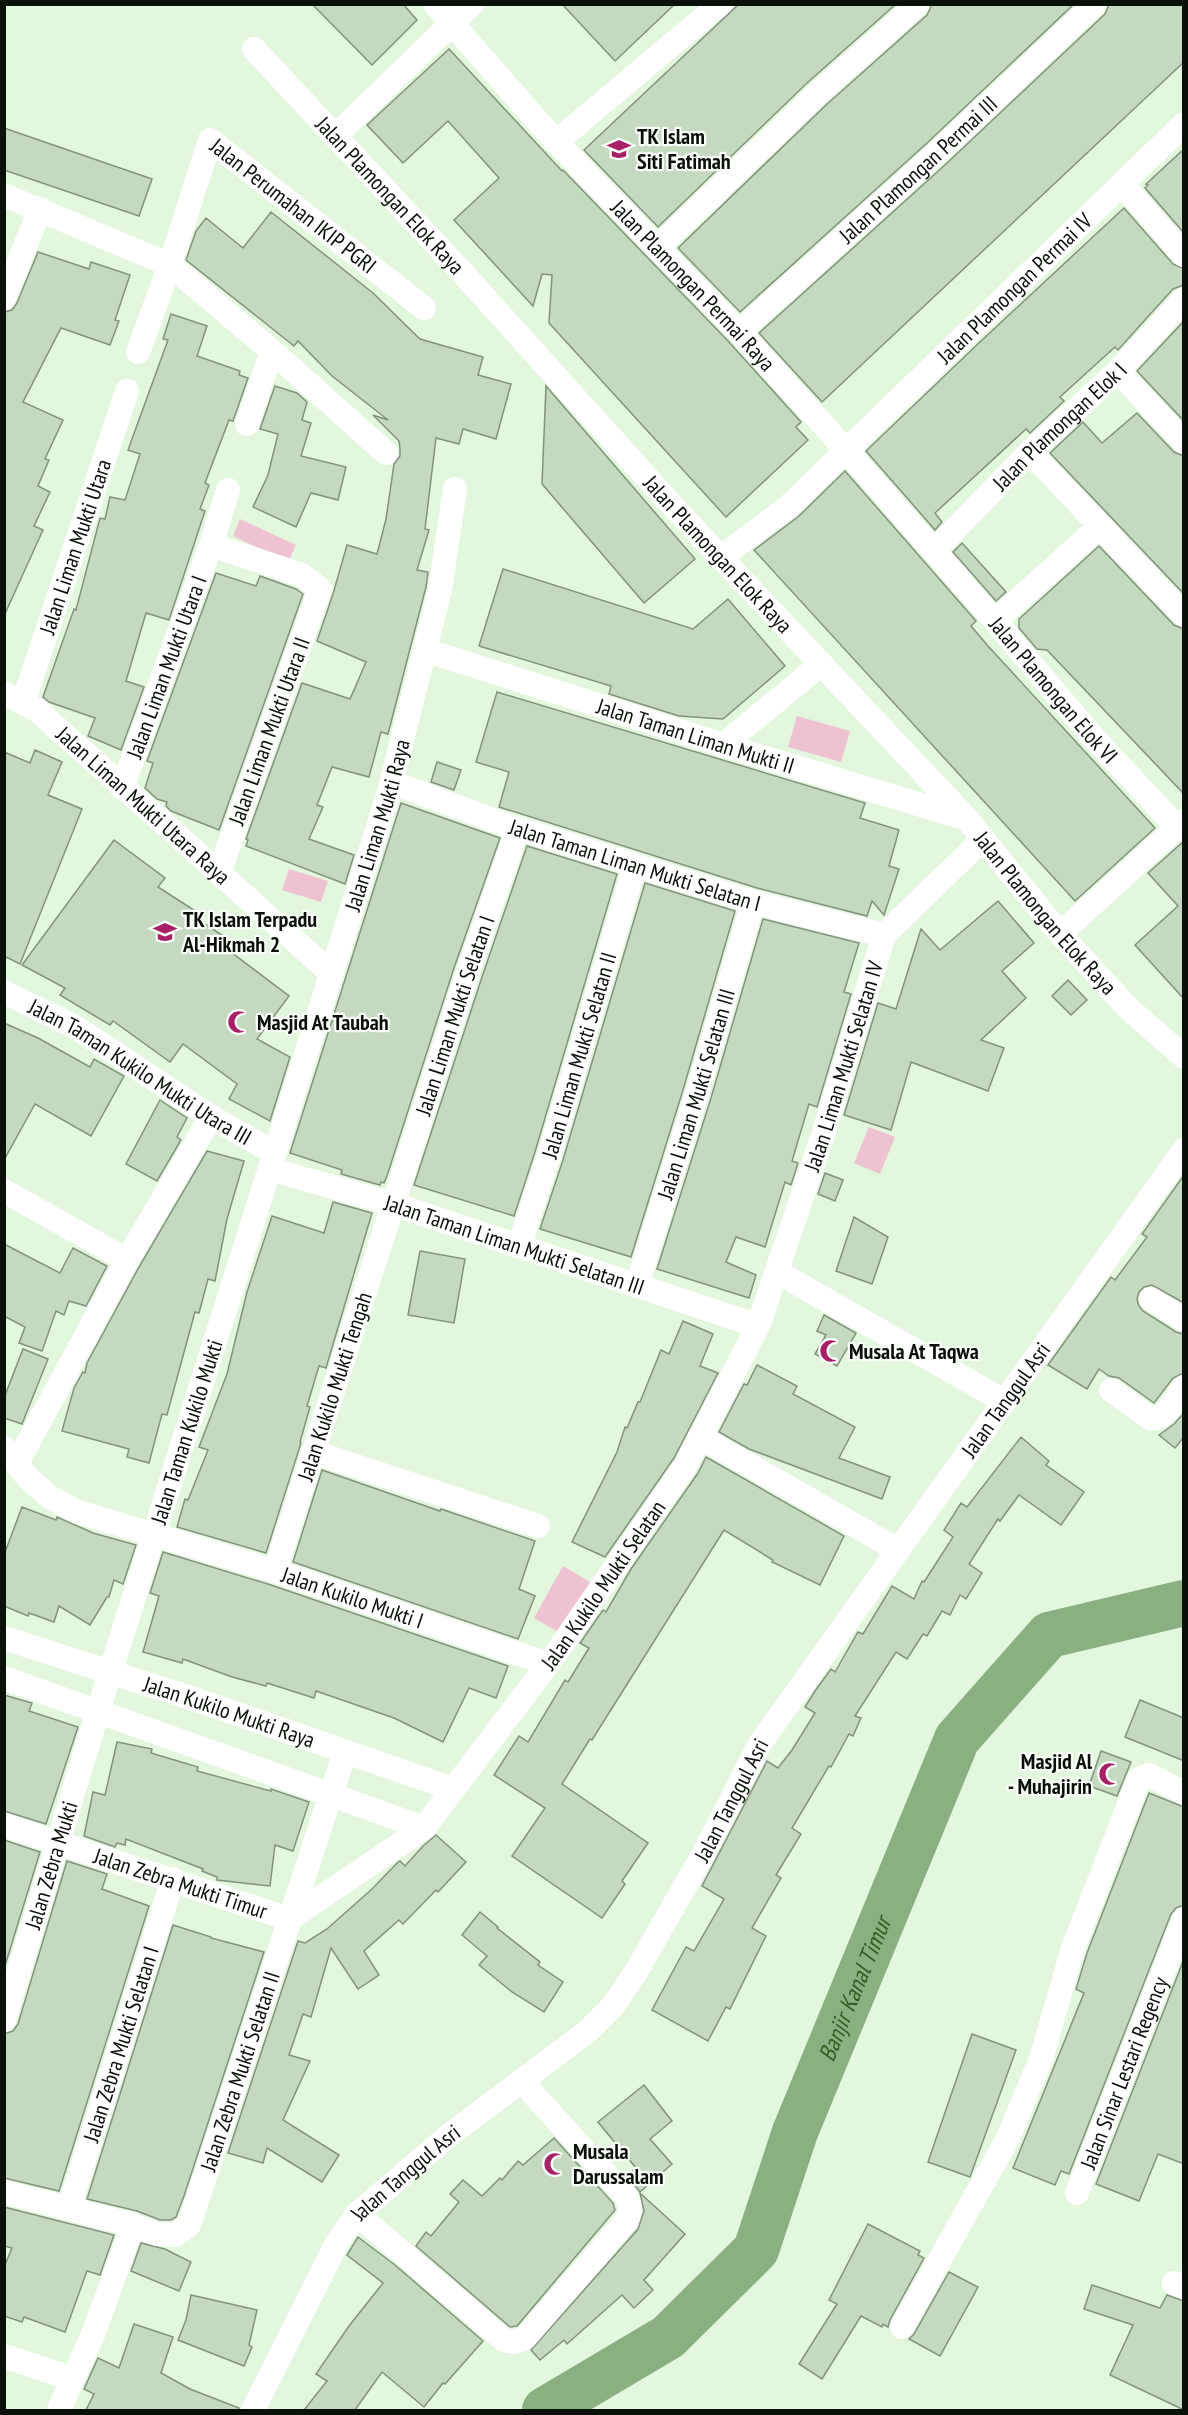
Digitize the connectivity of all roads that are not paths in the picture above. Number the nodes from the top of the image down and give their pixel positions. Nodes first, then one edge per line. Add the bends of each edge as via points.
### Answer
1 (435, 4) edge
2 (472, 4) edge
3 (720, 4) edge
4 (918, 4) edge
5 (1095, 4) edge
6 (452, 23) junction
7 (254, 48) dead end
8 (1184, 124) edge
9 (336, 135) junction
10 (556, 142) junction
11 (1122, 184) junction
12 (4, 195) edge
13 (40, 209) junction
14 (657, 248) junction
15 (1184, 255) edge
16 (170, 265) junction
17 (4, 298) edge
18 (1184, 299) edge
19 (424, 308) dead end
20 (739, 332) junction
21 (272, 351) junction
22 (138, 352) dead end
23 (1118, 371) junction
24 (127, 391) dead end
25 (247, 424) dead end
26 (1184, 442) edge
27 (846, 449) junction
28 (1030, 452) junction
29 (386, 453) dead end
30 (454, 489) dead end
31 (228, 490) dead end
32 (1100, 527) junction
33 (211, 545) junction
34 (934, 551) junction
35 (720, 558) junction
36 (320, 589) joint
37 (1184, 615) edge
38 (995, 621) junction
39 (424, 650) junction
40 (820, 665) junction
41 (14, 698) edge
42 (723, 745) junction
43 (391, 782) junction
44 (122, 788) junction
45 (967, 819) junction
46 (1180, 824) edge
47 (518, 828) junction
48 (983, 839) junction
49 (635, 865) junction
50 (219, 873) junction
51 (753, 902) junction
52 (1060, 934) junction
53 (884, 935) junction
54 (331, 973) junction
55 (4, 992) edge
56 (1181, 1051) edge
57 (211, 1117) junction
58 (1184, 1150) edge
59 (272, 1161) junction
60 (4, 1191) edge
61 (393, 1204) junction
62 (519, 1246) junction
63 (127, 1260) junction
64 (777, 1272) junction
65 (637, 1285) junction
66 (1151, 1299) dead end
67 (1184, 1320) edge
68 (758, 1326) junction
69 (1112, 1390) dead end
70 (1183, 1390) edge
71 (1004, 1401) junction
72 (700, 1437) junction
73 (313, 1452) junction
74 (11, 1456) edge
75 (538, 1526) dead end
76 (154, 1534) junction
77 (897, 1550) junction
78 (275, 1571) junction
79 (4, 1638) edge
80 (548, 1664) junction
81 (110, 1674) junction
82 (4, 1678) edge
83 (98, 1711) junction
84 (345, 1752) junction
85 (453, 1789) junction
86 (1184, 1793) edge
87 (332, 1794) junction
88 (4, 1825) edge
89 (424, 1828) junction
90 (60, 1842) junction
91 (173, 1879) junction
92 (289, 1919) junction
93 (1184, 1920) edge
94 (4, 2020) edge
95 (524, 2080) junction
96 (4, 2192) edge
97 (1077, 2193) dead end
98 (69, 2208) junction
99 (357, 2214) junction
100 (133, 2224) junction
101 (902, 2327) dead end
102 (4, 2356) edge
103 (73, 2379) junction
104 (58, 2410) edge
105 (253, 2410) edge

1 - 6 street, Jalan Plamongan Permai Raya
2 - 6 street
3 - 10 street
4 - 14 street via 816,95
5 - 20 street, Jalan Plamongan Permai III
6 - 9 street
6 - 10 street, Jalan Plamongan Permai Raya
7 - 9 street, Jalan Plamongan Elok Raya
8 - 11 street, Jalan Plamongan Permai IV
9 - 35 street, Jalan Plamongan Elok Raya
10 - 14 street, Jalan Plamongan Permai Raya
11 - 15 street
11 - 27 street, Jalan Plamongan Permai IV
12 - 13 street
13 - 16 street
13 - 17 street
14 - 20 street, Jalan Plamongan Permai Raya
16 - 19 street, Jalan Perumahan IKIP PGRI via 210,140
16 - 21 street
16 - 22 street, Jalan Perumahan IKIP PGRI
18 - 23 street, Jalan Plamongan Elok I
20 - 27 street, Jalan Plamongan Permai Raya
21 - 25 street
21 - 29 street
23 - 26 street
23 - 28 street, Jalan Plamongan Elok I
24 - 41 street, Jalan Liman Mukti Utara
27 - 34 street, Jalan Plamongan Permai Raya
27 - 35 street, Jalan Plamongan Permai IV via 789,506
28 - 32 street
28 - 34 street, Jalan Plamongan Elok I
30 - 39 street, Jalan Liman Mukti Raya via 440,590
31 - 33 street, Jalan Liman Mukti Utara I
32 - 37 street
32 - 38 street
33 - 36 street, Jalan Liman Mukti Utara I via 302,575
33 - 44 street, Jalan Liman Mukti Utara I
34 - 38 street, Jalan Plamongan Elok VI
35 - 40 street, Jalan Plamongan Elok Raya
36 - 50 street, Jalan Liman Mukti Utara II
38 - 46 street, Jalan Plamongan Elok VI via 1090,735
39 - 42 street, Jalan Taman Liman Mukti II
39 - 43 street, Jalan Liman Mukti Raya
40 - 42 street
40 - 45 street, Jalan Plamongan Elok Raya
41 - 44 street, Jalan Liman Mukti Utara Raya via 37,710
42 - 45 street, Jalan Taman Liman Mukti II
43 - 47 street, Jalan Taman Liman Mukti Selatan I
43 - 54 street, Jalan Liman Mukti Raya
44 - 50 street, Jalan Liman Mukti Utara Raya
45 - 48 street, Jalan Plamongan Elok Raya
46 - 52 street
47 - 49 street, Jalan Taman Liman Mukti Selatan I
47 - 61 street, Jalan Liman Mukti Selatan I
48 - 52 street, Jalan Plamongan Elok Raya
48 - 53 street, Jalan Liman Mukti Selatan IV
49 - 51 street, Jalan Taman Liman Mukti Selatan I
49 - 62 street, Jalan Liman Mukti Selatan II
50 - 54 street, Jalan Liman Mukti Utara Raya
51 - 53 street, Jalan Taman Liman Mukti Selatan I
51 - 65 street, Jalan Liman Mukti Selatan III
52 - 56 street, Jalan Plamongan Elok Raya via 1130,1009
53 - 64 street, Jalan Liman Mukti Selatan IV
54 - 59 street, Jalan Liman Mukti Raya
55 - 57 street, Jalan Taman Kukilo Mukti Utara III via 77,1028
57 - 59 street, Jalan Taman Kukilo Mukti Utara III
57 - 63 street
58 - 71 street, Jalan Tanggul Asri
59 - 61 street, Jalan Taman Liman Mukti Selatan III
59 - 76 street, Jalan Taman Kukilo Mukti
60 - 63 street
61 - 62 street, Jalan Taman Liman Mukti Selatan III
61 - 73 street, Jalan Kukilo Mukti Tengah
62 - 65 street, Jalan Taman Liman Mukti Selatan III
63 - 74 street
64 - 68 street, Jalan Liman Mukti Selatan IV
64 - 71 street
65 - 68 street, Jalan Taman Liman Mukti Selatan III
66 - 67 street
68 - 72 street, Jalan Kukilo Mukti Selatan
69 - 70 street via 1156,1419 1162,1418
71 - 77 street, Jalan Tanggul Asri
72 - 77 street
72 - 80 street, Jalan Kukilo Mukti Selatan via 686,1465
73 - 75 street
73 - 78 street, Jalan Kukilo Mukti Tengah
74 - 76 street, Jalan Kukilo Mukti I via 51,1498 78,1512
76 - 78 street, Jalan Kukilo Mukti I
76 - 81 street, Jalan Taman Kukilo Mukti
77 - 95 street, Jalan Tanggul Asri via 761,1742 705,1851 613,2006 587,2032
78 - 80 street, Jalan Kukilo Mukti I
79 - 81 street, Jalan Kukilo Mukti Raya
80 - 85 street, Jalan Kukilo Mukti Selatan
81 - 83 street, Jalan Taman Kukilo Mukti
81 - 84 street, Jalan Kukilo Mukti Raya
82 - 83 street, Jalan Kukilo Mukti Raya
83 - 87 street, Jalan Kukilo Mukti Raya
83 - 90 street, Jalan Zebra Mukti
84 - 85 street, Jalan Kukilo Mukti Raya
84 - 87 street, Jalan Zebra Mukti Selatan II
85 - 89 street, Jalan Kukilo Mukti Selatan
86 - 101 street via 1149,1775 1139,1779 1073,1948 1041,2059 1007,2140
87 - 89 street, Jalan Kukilo Mukti Raya
87 - 92 street, Jalan Zebra Mukti Selatan II
88 - 90 street, Jalan Zebra Mukti Timur
89 - 92 street
90 - 91 street, Jalan Zebra Mukti Timur
90 - 94 street, Jalan Zebra Mukti
91 - 92 street, Jalan Zebra Mukti Timur
91 - 98 street, Jalan Zebra Mukti Selatan I
92 - 100 street, Jalan Zebra Mukti Selatan II via 189,2225 166,2236
93 - 97 street, Jalan Sinar Lestari Regency
95 - 99 street, Jalan Tanggul Asri via 447,2137
95 - 99 street via 625,2195 631,2212 525,2338 504,2340
96 - 98 street
98 - 100 street
99 - 105 street, Jalan Tanggul Asri via 338,2243
100 - 103 street
102 - 103 street
103 - 104 street

